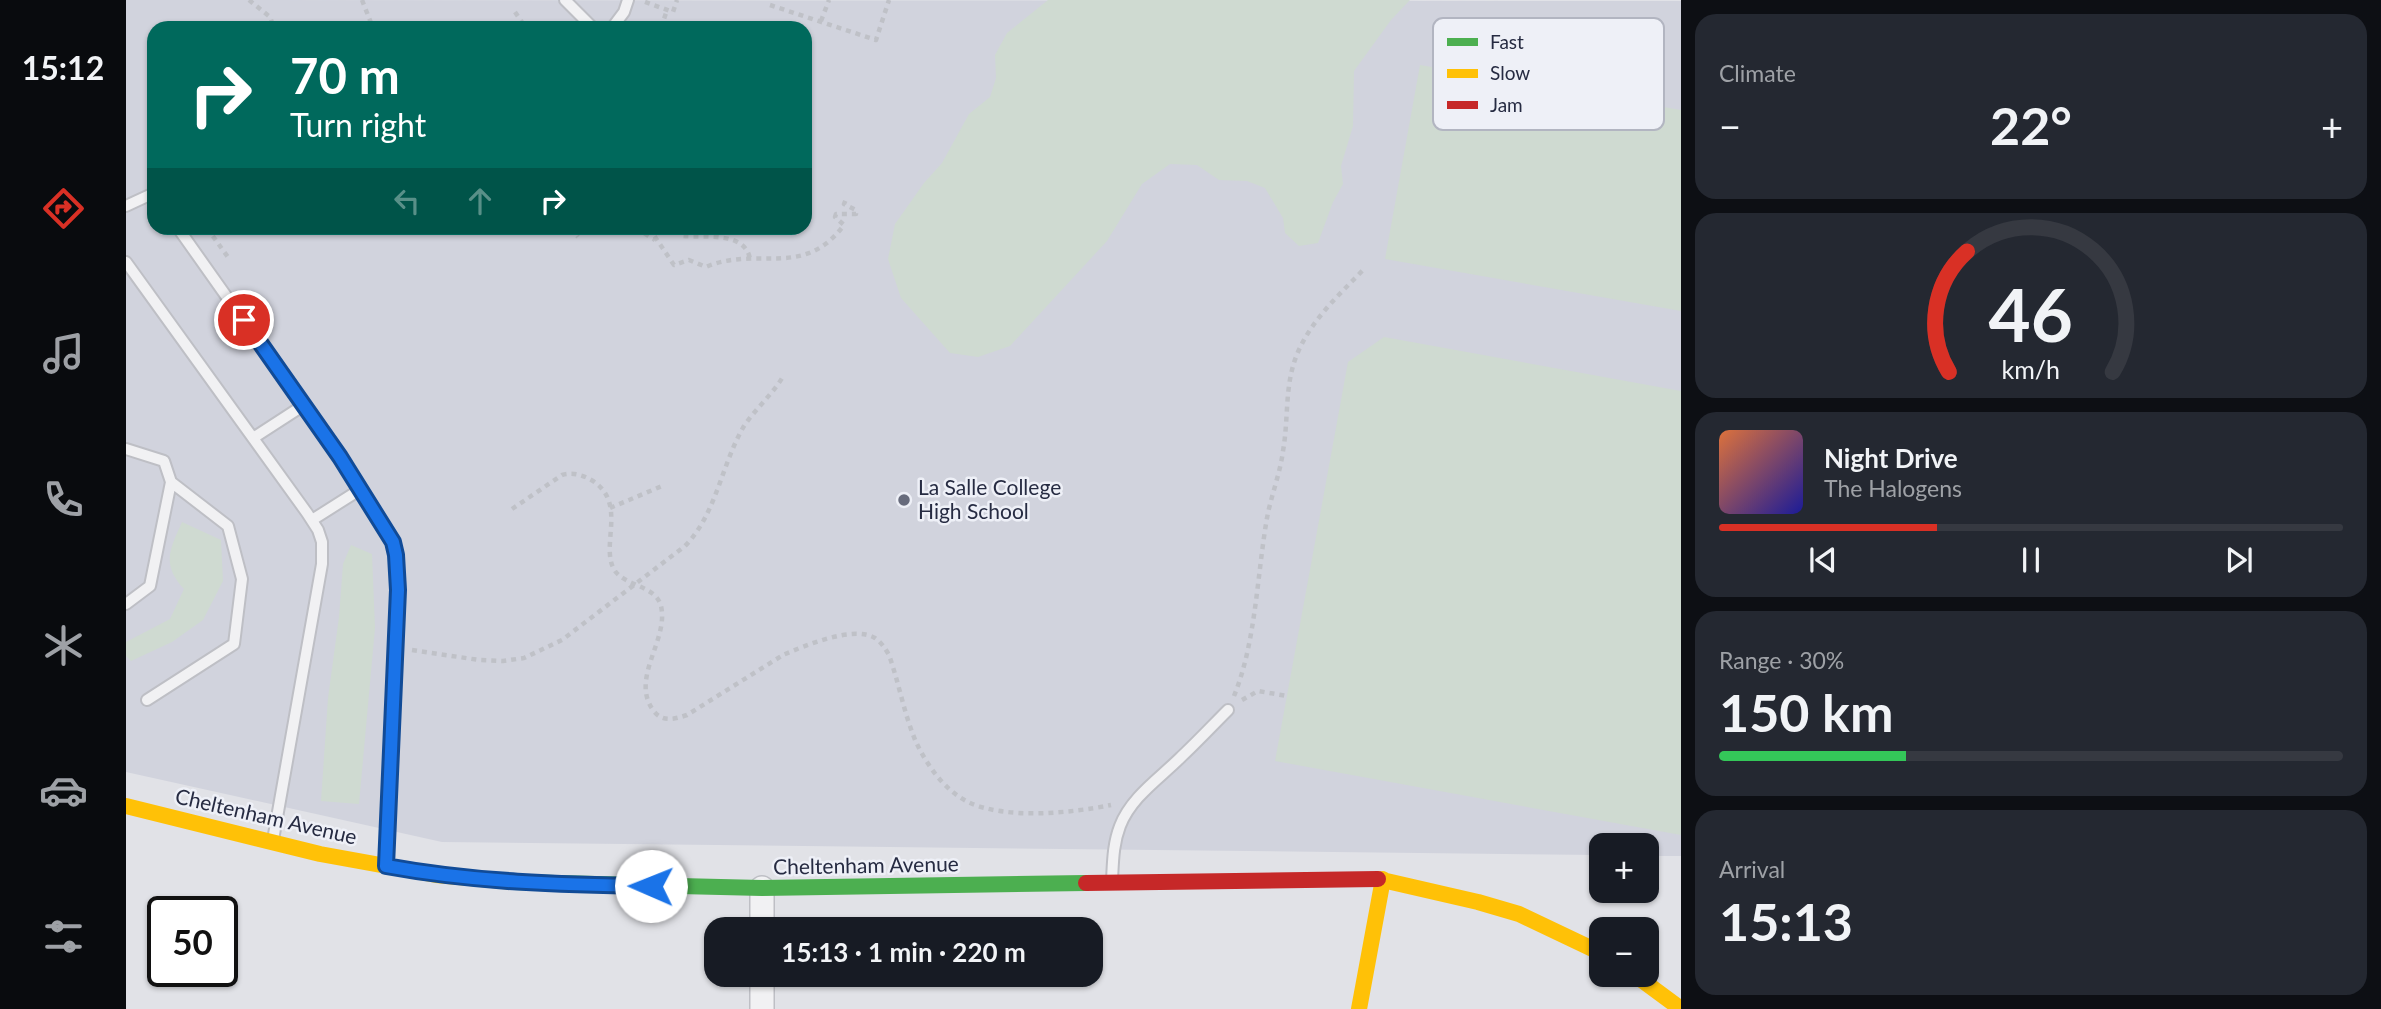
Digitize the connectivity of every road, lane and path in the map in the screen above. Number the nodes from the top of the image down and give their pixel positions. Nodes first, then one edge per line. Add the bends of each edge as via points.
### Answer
1 (249, 0) edge
2 (362, 0) edge
3 (565, 0) edge
4 (628, 0) edge
5 (638, 0) edge
6 (677, 0) edge
7 (829, 0) edge
8 (889, 0) edge
9 (770, 5) dead end
10 (667, 10) junction
11 (515, 12) dead end
12 (271, 21) edge
13 (370, 21) edge
14 (521, 21) edge
15 (586, 21) edge
16 (617, 21) edge
17 (663, 21) edge
18 (821, 21) junction
19 (147, 196) edge
20 (846, 199) dead end
21 (126, 206) edge
22 (183, 235) edge
23 (212, 235) edge
24 (647, 235) edge
25 (654, 235) edge
26 (682, 235) edge
27 (659, 243) junction
28 (750, 259) junction
29 (230, 260) dead end
30 (126, 262) edge
31 (1364, 269) dead end
32 (784, 375) dead end
33 (304, 405) junction
34 (253, 438) junction
35 (126, 449) edge
36 (172, 482) junction
37 (662, 486) dead end
38 (361, 489) junction
39 (610, 508) junction
40 (512, 509) dead end
41 (312, 520) junction
42 (635, 585) junction
43 (126, 604) edge
44 (396, 649) junction
45 (1287, 696) dead end
46 (147, 700) dead end
47 (1228, 710) junction
48 (1139, 796) junction
49 (126, 806) edge
50 (272, 842) junction
51 (386, 866) junction
52 (1383, 880) junction
53 (1112, 883) junction
54 (762, 888) junction
55 (762, 917) edge
56 (1589, 947) edge
57 (762, 987) edge
58 (1651, 987) edge
59 (762, 1009) edge
60 (1359, 1009) edge
61 (1681, 1009) edge

1 - 12 path
2 - 13 path
3 - 15 lane
4 - 16 lane
5 - 10 path
6 - 10 path via 673,12
7 - 18 path
8 - 18 path via 876,40
9 - 18 path
10 - 17 path
11 - 14 path
19 - 21 lane
20 - 28 path via 844,204 856,214 836,214 844,225 814,252 788,259
22 - 33 lane
23 - 29 path
24 - 27 path
25 - 27 path
26 - 28 path via 742,243
27 - 28 path via 674,265 689,260 706,267
30 - 34 lane
31 - 47 path via 1319,316 1291,370 1283,452 1267,516 1242,670
32 - 42 path via 746,424 696,534
33 - 34 lane
33 - 38 lane
34 - 41 lane
35 - 36 lane via 164,461
36 - 43 lane via 150,586
36 - 46 lane via 228,526 242,579 234,644
37 - 39 path
38 - 41 lane
38 - 44 lane via 387,530 396,555
39 - 40 path via 599,485 568,473
39 - 42 path via 612,565
41 - 50 lane via 322,542 322,564
42 - 44 path via 562,640 524,658 503,662
42 - 48 path via 661,603 646,687 651,708 665,719 687,715 799,648 840,636 867,635 889,655 910,727 928,763 966,801 1004,811 1046,812 1098,808
44 - 51 lane
45 - 47 path via 1258,691
47 - 48 lane
48 - 53 lane via 1120,824
49 - 50 main road, Cheltenham Avenue
50 - 51 main road, Cheltenham Avenue
51 - 54 main road, Cheltenham Avenue via 539,884
52 - 53 main road, Cheltenham Avenue
52 - 56 main road, Cheltenham Avenue via 1519,915
52 - 60 main road
53 - 54 main road, Cheltenham Avenue
54 - 55 street
57 - 59 street
58 - 61 main road

